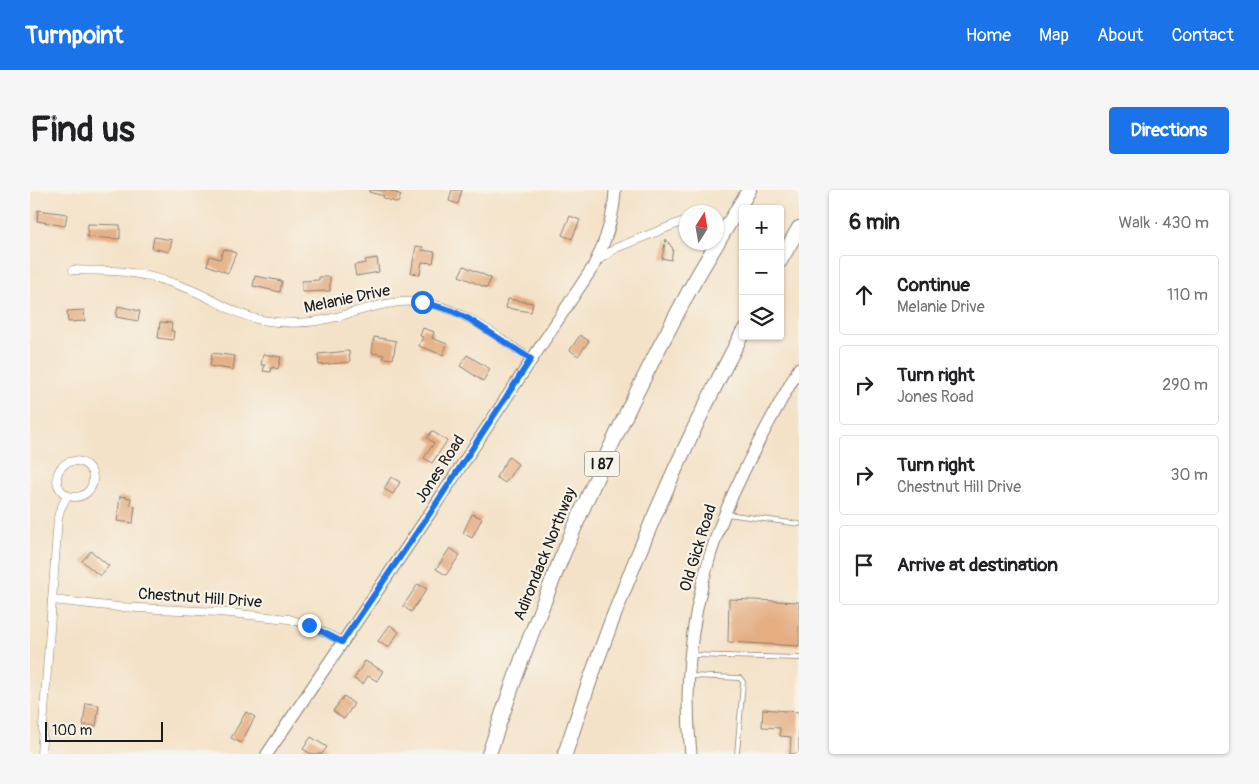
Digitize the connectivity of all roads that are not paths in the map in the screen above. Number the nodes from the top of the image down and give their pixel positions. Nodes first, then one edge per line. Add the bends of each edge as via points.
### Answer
1 (615, 190) edge
2 (749, 190) edge
3 (679, 223) edge
4 (799, 228) edge
5 (784, 254) edge
6 (595, 262) junction
7 (73, 270) dead end
8 (739, 340) edge
9 (531, 359) junction
10 (797, 376) edge
11 (67, 496) junction
12 (725, 514) junction
13 (799, 524) edge
14 (52, 600) junction
15 (342, 642) junction
16 (691, 655) junction
17 (799, 658) edge
18 (689, 676) junction
19 (41, 754) edge
20 (266, 754) edge
21 (489, 754) edge
22 (565, 754) edge
23 (691, 754) edge
24 (737, 754) edge

1 - 6 street, Jones Road via 610,225
2 - 21 highway, Adirondack Northway / I 87 via 686,298 592,485 549,588
3 - 6 street via 616,248
4 - 5 highway
6 - 9 street, Jones Road
7 - 9 street, Melanie Drive via 126,272 156,279 191,290 260,320 308,323 388,304 422,302 469,319
8 - 22 highway via 642,544 600,649
9 - 15 street, Jones Road
10 - 12 street, Old Gick Road via 743,473
11 - 11 street via 83,495 91,487 92,475 86,465 74,462 60,470 58,486
11 - 14 street via 58,518
12 - 13 lane
12 - 16 street, Old Gick Road via 700,595
14 - 15 street, Chestnut Hill Drive via 289,619
14 - 19 street
15 - 20 street, Jones Road
16 - 17 lane
16 - 18 street, Old Gick Road
18 - 23 street, Old Gick Road
18 - 24 lane via 740,678 743,682

